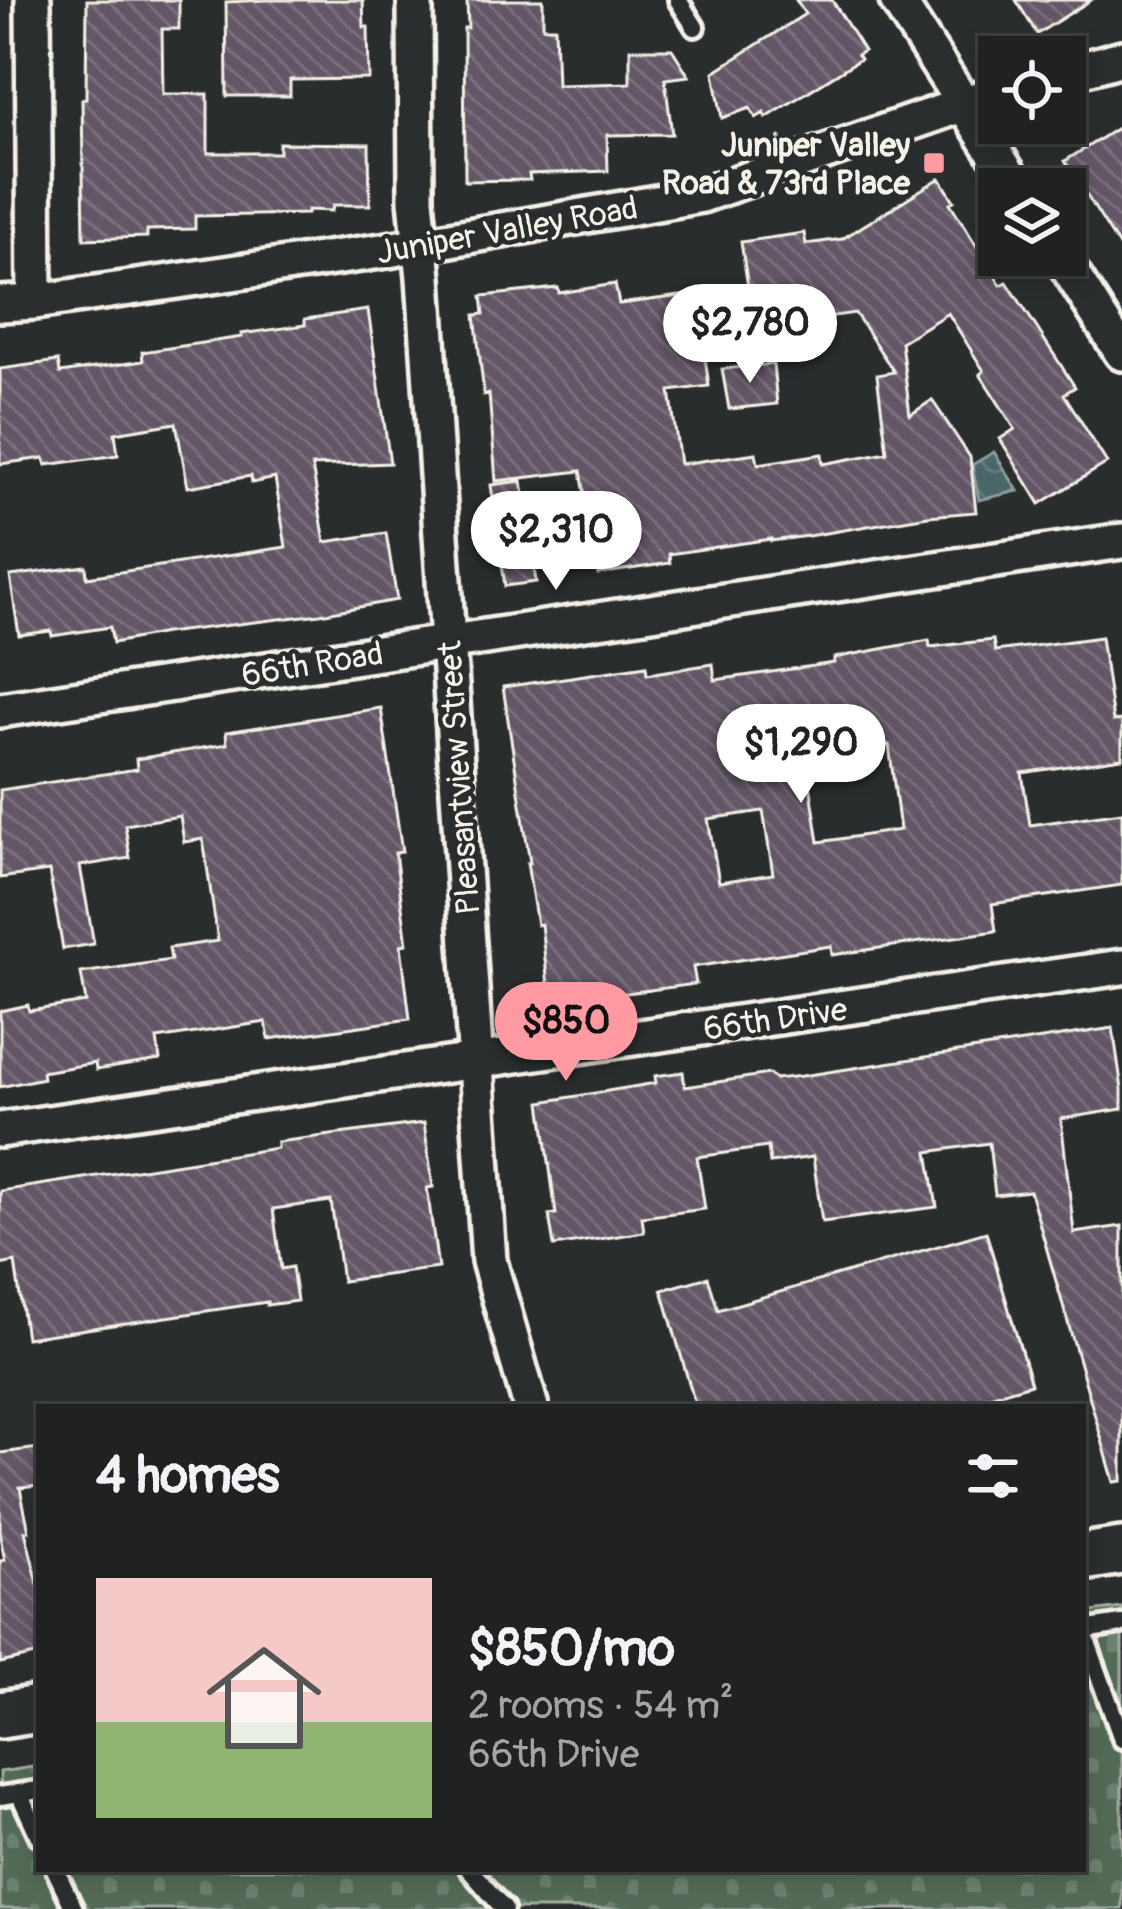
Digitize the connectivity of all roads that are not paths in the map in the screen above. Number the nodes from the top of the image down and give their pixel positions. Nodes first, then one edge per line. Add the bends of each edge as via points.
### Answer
1 (33, 0) edge
2 (415, 0) edge
3 (678, 0) edge
4 (898, 0) edge
5 (695, 27) dead end
6 (1122, 58) edge
7 (1086, 68) edge
8 (978, 99) edge
9 (964, 104) junction
10 (1005, 168) edge
11 (420, 244) junction
12 (1073, 276) edge
13 (35, 302) junction
14 (0, 304) edge
15 (1122, 353) edge
16 (1122, 541) edge
17 (448, 644) junction
18 (0, 710) edge
19 (1122, 967) edge
20 (478, 1063) junction
21 (0, 1130) edge
22 (530, 1404) edge
23 (1122, 1551) edge
24 (1086, 1557) edge
25 (1122, 1624) edge
26 (1086, 1630) edge
27 (1086, 1638) edge
28 (36, 1709) edge
29 (0, 1715) edge
30 (1122, 1739) edge
31 (36, 1790) edge
32 (19, 1793) junction
33 (0, 1796) edge
34 (36, 1830) edge
35 (56, 1872) edge
36 (472, 1872) edge
37 (74, 1909) edge
38 (504, 1909) edge

1 - 13 street
2 - 11 street, Pleasantview Street
3 - 5 lane
4 - 9 street
6 - 7 street
8 - 9 street, Juniper Valley Road
9 - 10 street
9 - 11 street, Juniper Valley Road via 703,195
11 - 13 street, Juniper Valley Road
11 - 17 street, Pleasantview Street
12 - 15 street
13 - 14 street, Juniper Valley Road
16 - 17 street, 66th Road
17 - 18 street, 66th Road
17 - 20 street, Pleasantview Street
19 - 20 street, 66th Drive
20 - 21 street, 66th Drive
20 - 22 street, Pleasantview Street via 489,1261
23 - 24 main road
25 - 26 lane
27 - 30 lane
28 - 29 main road
31 - 32 lane
32 - 33 lane
32 - 34 lane
35 - 37 lane
36 - 38 lane

